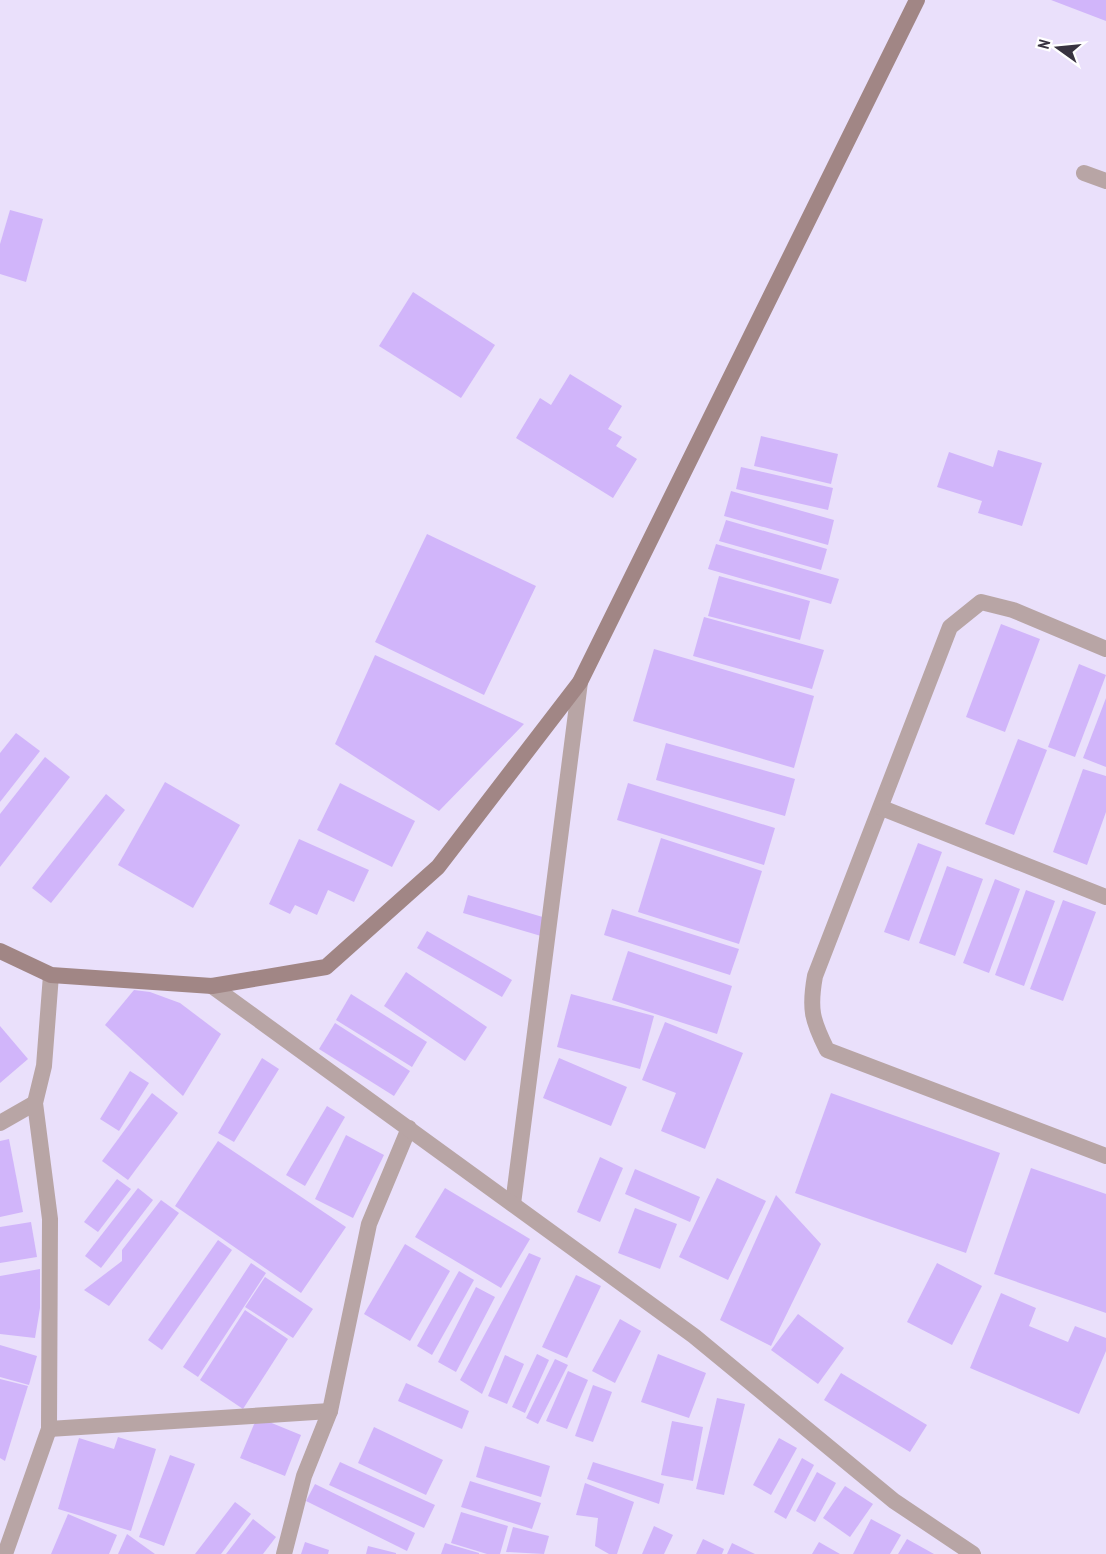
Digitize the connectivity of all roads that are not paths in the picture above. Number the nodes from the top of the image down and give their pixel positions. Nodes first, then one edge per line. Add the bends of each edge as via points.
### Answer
1 (917, 0) edge
2 (1084, 173) dead end
3 (1106, 181) edge
4 (1106, 649) edge
5 (580, 682) junction
6 (882, 808) junction
7 (1106, 897) edge
8 (0, 951) edge
9 (51, 975) junction
10 (212, 986) junction
11 (35, 1103) junction
12 (0, 1123) edge
13 (409, 1128) junction
14 (1106, 1156) edge
15 (513, 1204) junction
16 (330, 1411) junction
17 (49, 1429) junction
18 (5, 1554) edge
19 (284, 1554) edge
20 (973, 1554) edge

1 - 5 main road
2 - 3 street
4 - 6 street via 1013,610 981,602 950,627
5 - 10 main road via 438,867 326,967
5 - 15 street
6 - 7 street
6 - 14 street via 815,976 813,1021 827,1050
8 - 9 main road
9 - 10 main road
9 - 11 street via 44,1066
10 - 13 street
11 - 12 street
11 - 17 street via 50,1219
13 - 15 street
13 - 16 street via 369,1224
15 - 20 street via 694,1336 894,1501
16 - 17 street
16 - 19 street via 304,1476
17 - 18 street

